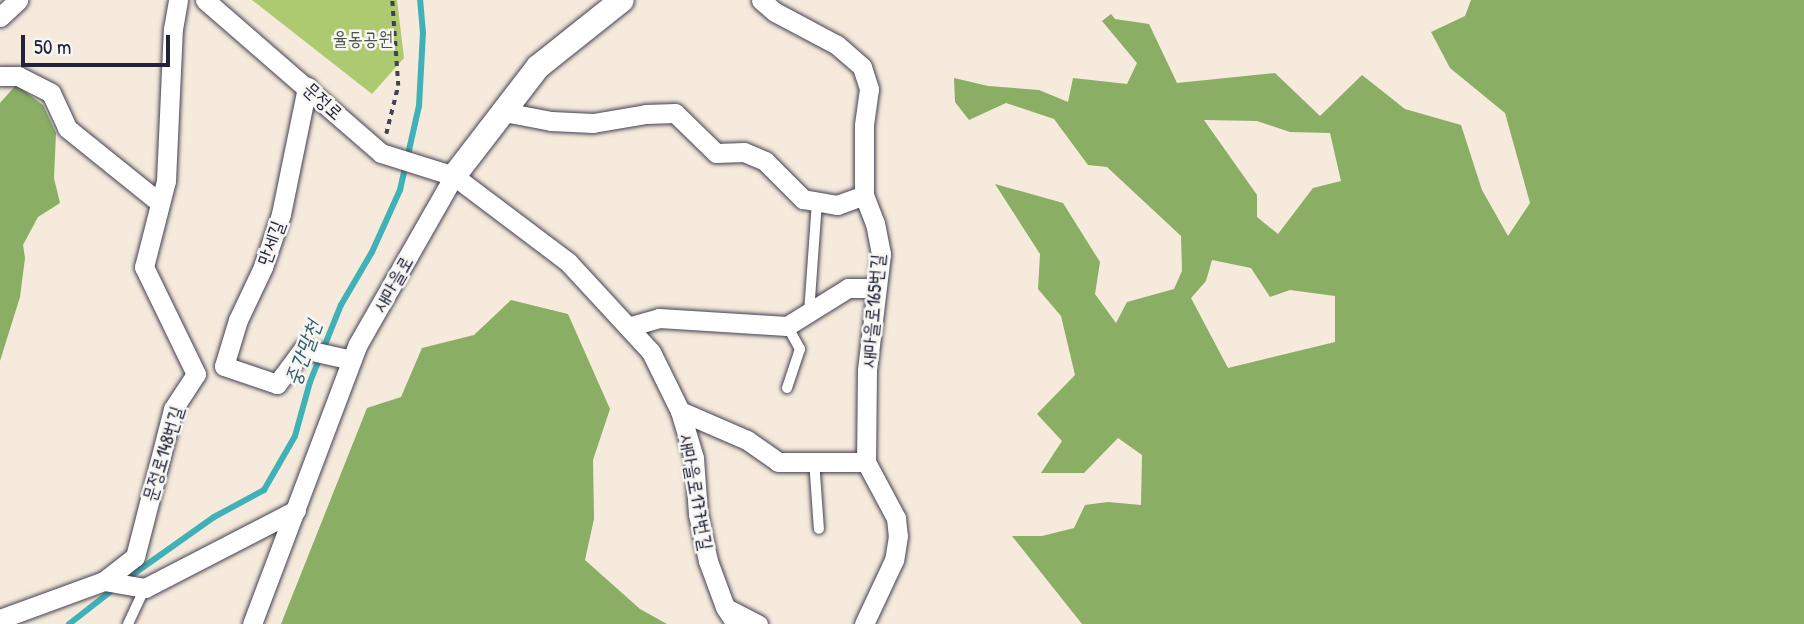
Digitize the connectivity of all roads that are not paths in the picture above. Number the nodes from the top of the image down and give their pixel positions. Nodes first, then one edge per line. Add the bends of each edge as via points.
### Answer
1 (18, 0) edge
2 (178, 0) edge
3 (205, 0) edge
4 (622, 0) edge
5 (761, 0) edge
6 (0, 17) edge
7 (0, 76) edge
8 (307, 87) junction
9 (504, 112) junction
10 (454, 176) junction
11 (864, 195) junction
12 (817, 202) junction
13 (160, 203) junction
14 (875, 288) junction
15 (809, 314) junction
16 (787, 326) junction
17 (628, 327) junction
18 (343, 358) junction
19 (224, 366) junction
20 (196, 374) junction
21 (787, 388) dead end
22 (680, 411) junction
23 (813, 459) junction
24 (866, 461) junction
25 (296, 510) junction
26 (819, 529) dead end
27 (104, 581) junction
28 (145, 588) junction
29 (725, 607) junction
30 (0, 619) edge
31 (128, 624) edge
32 (252, 624) edge
33 (736, 624) edge
34 (758, 624) edge
35 (864, 624) edge

1 - 6 street
2 - 13 street via 166,181
3 - 8 street, 문정로
4 - 9 street, 새마을로 via 538,67
5 - 11 street, 새마을로165번길 via 837,45 862,67 869,89
7 - 13 street via 18,75 51,93 67,128
8 - 10 street, 문정로 via 385,155
8 - 19 street, 만세길 via 281,215
9 - 10 street, 새마을로
9 - 12 street via 593,123 676,113 716,153 744,152 765,161 803,199
10 - 17 street, 새마을로177번길 via 568,262
10 - 18 street, 새마을로 via 358,344
11 - 12 street via 837,205
11 - 14 street, 새마을로165번길 via 881,254
12 - 15 lane
13 - 20 street via 144,267
14 - 15 street via 848,288
14 - 24 street, 새마을로165번길 via 867,370
15 - 16 street
16 - 17 street via 659,318
16 - 21 lane via 800,349
17 - 22 street, 새마을로177번길 via 651,352
18 - 19 street via 303,349 277,384
18 - 25 street, 새마을로
19 - 20 street
20 - 27 street, 문정로148번길 via 173,409 135,557
22 - 23 street via 747,440 778,461
22 - 29 street, 새마을로177번길 via 694,458 698,514 708,561
23 - 24 street
23 - 26 lane
24 - 35 street, 새마을로165번길 via 895,518 898,536 894,560
25 - 28 street
25 - 32 street, 새마을로
27 - 28 street
27 - 30 street
28 - 31 lane
29 - 33 street, 새마을로177번길
29 - 34 street

